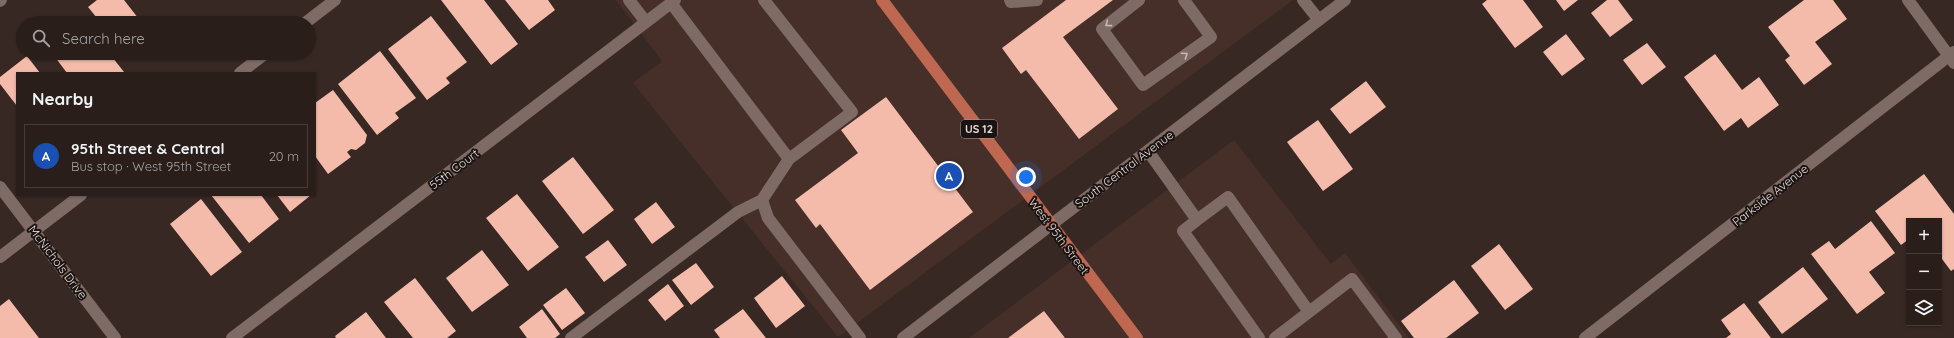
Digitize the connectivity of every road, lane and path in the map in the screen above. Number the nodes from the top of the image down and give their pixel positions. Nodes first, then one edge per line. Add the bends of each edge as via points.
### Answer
1 (335, 0) edge
2 (629, 0) edge
3 (764, 0) edge
4 (882, 0) edge
5 (1010, 0) edge
6 (1037, 0) edge
7 (1139, 0) edge
8 (1184, 0) edge
9 (1303, 0) edge
10 (1345, 0) edge
11 (1908, 0) edge
12 (673, 2) edge
13 (315, 16) edge
14 (1319, 20) junction
15 (646, 22) junction
16 (1952, 57) edge
17 (257, 60) edge
18 (241, 72) edge
19 (1148, 151) junction
20 (789, 158) junction
21 (0, 187) edge
22 (80, 196) edge
23 (762, 200) junction
24 (1196, 220) junction
25 (1050, 224) junction
26 (34, 231) junction
27 (0, 257) edge
28 (1309, 312) junction
29 (115, 338) edge
30 (232, 338) edge
31 (571, 338) edge
32 (860, 338) edge
33 (902, 338) edge
34 (1137, 338) edge
35 (1259, 338) edge
36 (1275, 338) edge
37 (1396, 338) edge
38 (1585, 338) edge

1 - 13 street
2 - 15 street
3 - 20 street via 852,112
4 - 25 main road, West 95th Street / US 12
5 - 6 street
7 -> 8 street via 1102,29 1143,85 1211,37
9 - 14 street
10 - 14 street, South Central Avenue
11 - 16 street
12 - 15 street, 55th Court
12 - 20 street
14 - 19 street, South Central Avenue
15 - 30 street, 55th Court
16 - 38 street, Parkside Avenue
17 - 18 street
19 - 24 street
19 - 25 street, South Central Avenue
20 - 23 street
21 - 26 street, McNichols Drive
22 - 26 street
23 - 31 street via 738,212
23 - 32 street via 768,218
24 - 28 street via 1228,197
24 - 35 street via 1183,231
25 - 33 street, South Central Avenue
25 - 34 main road, West 95th Street / US 12
26 - 27 street
26 - 29 street, McNichols Drive
28 - 36 street
28 - 37 street via 1352,279

